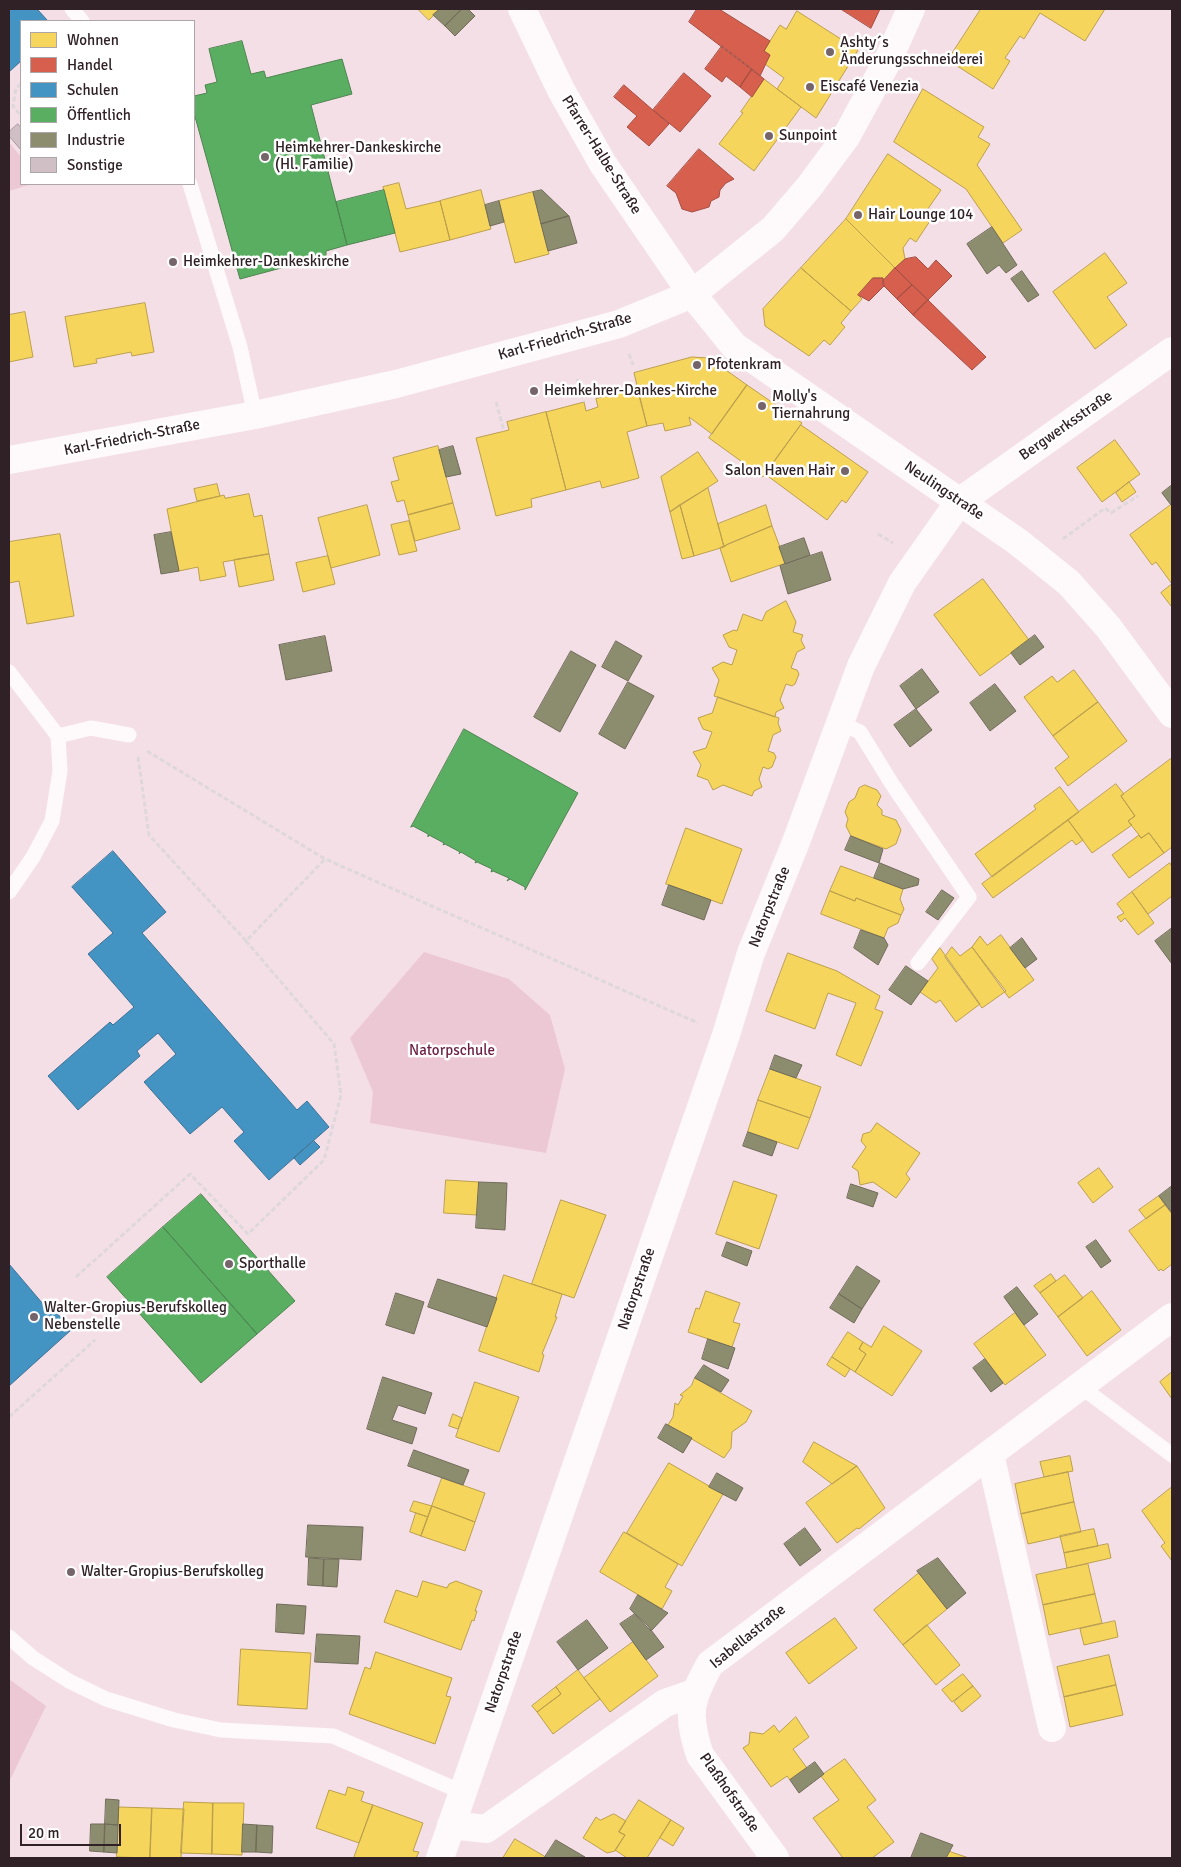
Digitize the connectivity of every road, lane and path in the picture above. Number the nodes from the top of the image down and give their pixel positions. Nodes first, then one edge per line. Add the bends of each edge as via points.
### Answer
1 (72, 9) edge
2 (522, 9) edge
3 (911, 9) edge
4 (81, 20) edge
5 (20, 85) edge
6 (20, 115) edge
7 (190, 185) edge
8 (692, 294) junction
9 (1172, 351) edge
10 (577, 379) dead end
11 (496, 402) dead end
12 (584, 402) dead end
13 (255, 415) junction
14 (504, 431) dead end
15 (9, 460) edge
16 (1138, 496) dead end
17 (959, 502) junction
18 (1038, 558) junction
19 (9, 672) edge
20 (1172, 714) edge
21 (839, 722) junction
22 (58, 736) junction
23 (132, 739) junction
24 (325, 859) junction
25 (9, 892) edge
26 (246, 941) junction
27 (918, 963) dead end
28 (726, 1035) junction
29 (76, 1277) dead end
30 (1172, 1317) edge
31 (95, 1340) dead end
32 (1080, 1386) junction
33 (9, 1417) edge
34 (990, 1454) junction
35 (1172, 1455) edge
36 (9, 1637) edge
37 (694, 1693) junction
38 (1052, 1728) dead end
39 (462, 1792) junction
40 (452, 1825) junction
41 (440, 1858) edge
42 (775, 1858) edge

1 - 4 lane
2 - 8 street, Pfarrer-Halbe-Straße via 561,90 603,164
3 - 8 street, Karl-Friedrich-Straße via 889,58 846,136 809,187 773,229
5 - 6 path via 16,88 13,106
7 - 13 lane via 242,354
8 - 13 street, Karl-Friedrich-Straße via 598,330 396,384
8 - 17 street, Neulingstraße via 734,346
9 - 17 street, Bergwerksstraße
10 - 12 path
11 - 14 path
13 - 15 street, Karl-Friedrich-Straße
16 - 18 path via 1111,513 1105,508
17 - 18 street, Neulingstraße
17 - 21 street, Natorpstraße via 902,583 861,666
18 - 20 street, Neulingstraße via 1069,583 1108,627
19 - 22 lane
21 - 27 lane via 860,732 970,897
21 - 28 street, Natorpstraße via 796,842 751,953
22 - 23 lane via 91,728
22 - 25 lane via 60,771 52,822
23 - 24 path
23 - 26 path via 149,835
24 - 26 path
24 - 28 path
26 - 29 path via 334,1044 341,1095 324,1160 248,1234 190,1174
28 - 39 street, Natorpstraße
30 - 32 street, Isabellastraße
31 - 33 path
32 - 34 street, Isabellastraße
32 - 35 lane
34 - 37 street, Isabellastraße via 710,1664
34 - 38 street
36 - 39 lane via 68,1681 106,1699 174,1720 221,1730 333,1736
37 - 40 street via 665,1704 486,1830
37 - 42 street, Plaßhofstraße via 693,1736 700,1755
39 - 40 street, Natorpstraße
40 - 41 street, Natorpstraße

